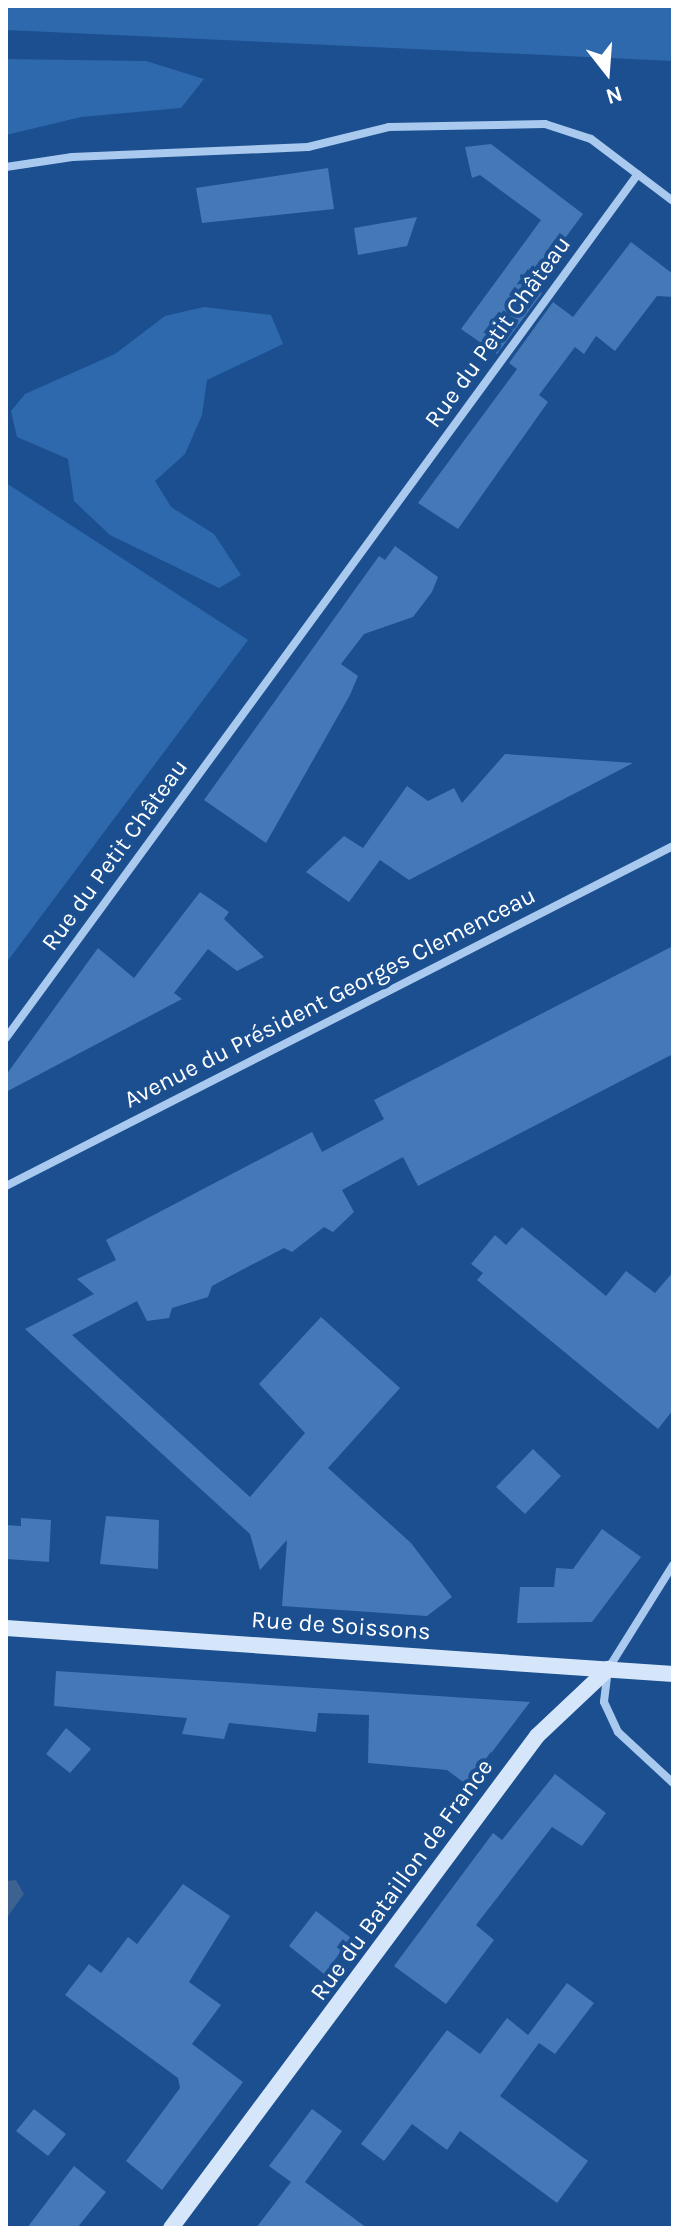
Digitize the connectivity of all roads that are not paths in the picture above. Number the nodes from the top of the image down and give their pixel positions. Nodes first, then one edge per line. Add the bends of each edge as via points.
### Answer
1 (6, 167) edge
2 (638, 174) junction
3 (673, 201) edge
4 (673, 846) edge
5 (6, 1038) edge
6 (6, 1186) edge
7 (673, 1565) edge
8 (6, 1628) edge
9 (608, 1669) junction
10 (673, 1674) edge
11 (673, 1783) edge
12 (171, 2228) edge

1 - 2 street via 72,157 308,147 389,127 545,124 591,139
2 - 3 street
2 - 5 street, Rue du Petit Château
4 - 6 street, Avenue du Président Georges Clemenceau
7 - 9 street, Rue du Bataillon de France
8 - 9 street, Rue de Soissons
9 - 10 street, Rue de Soissons
9 - 11 street via 604,1702 618,1732
9 - 12 street, Rue du Bataillon de France via 537,1736

